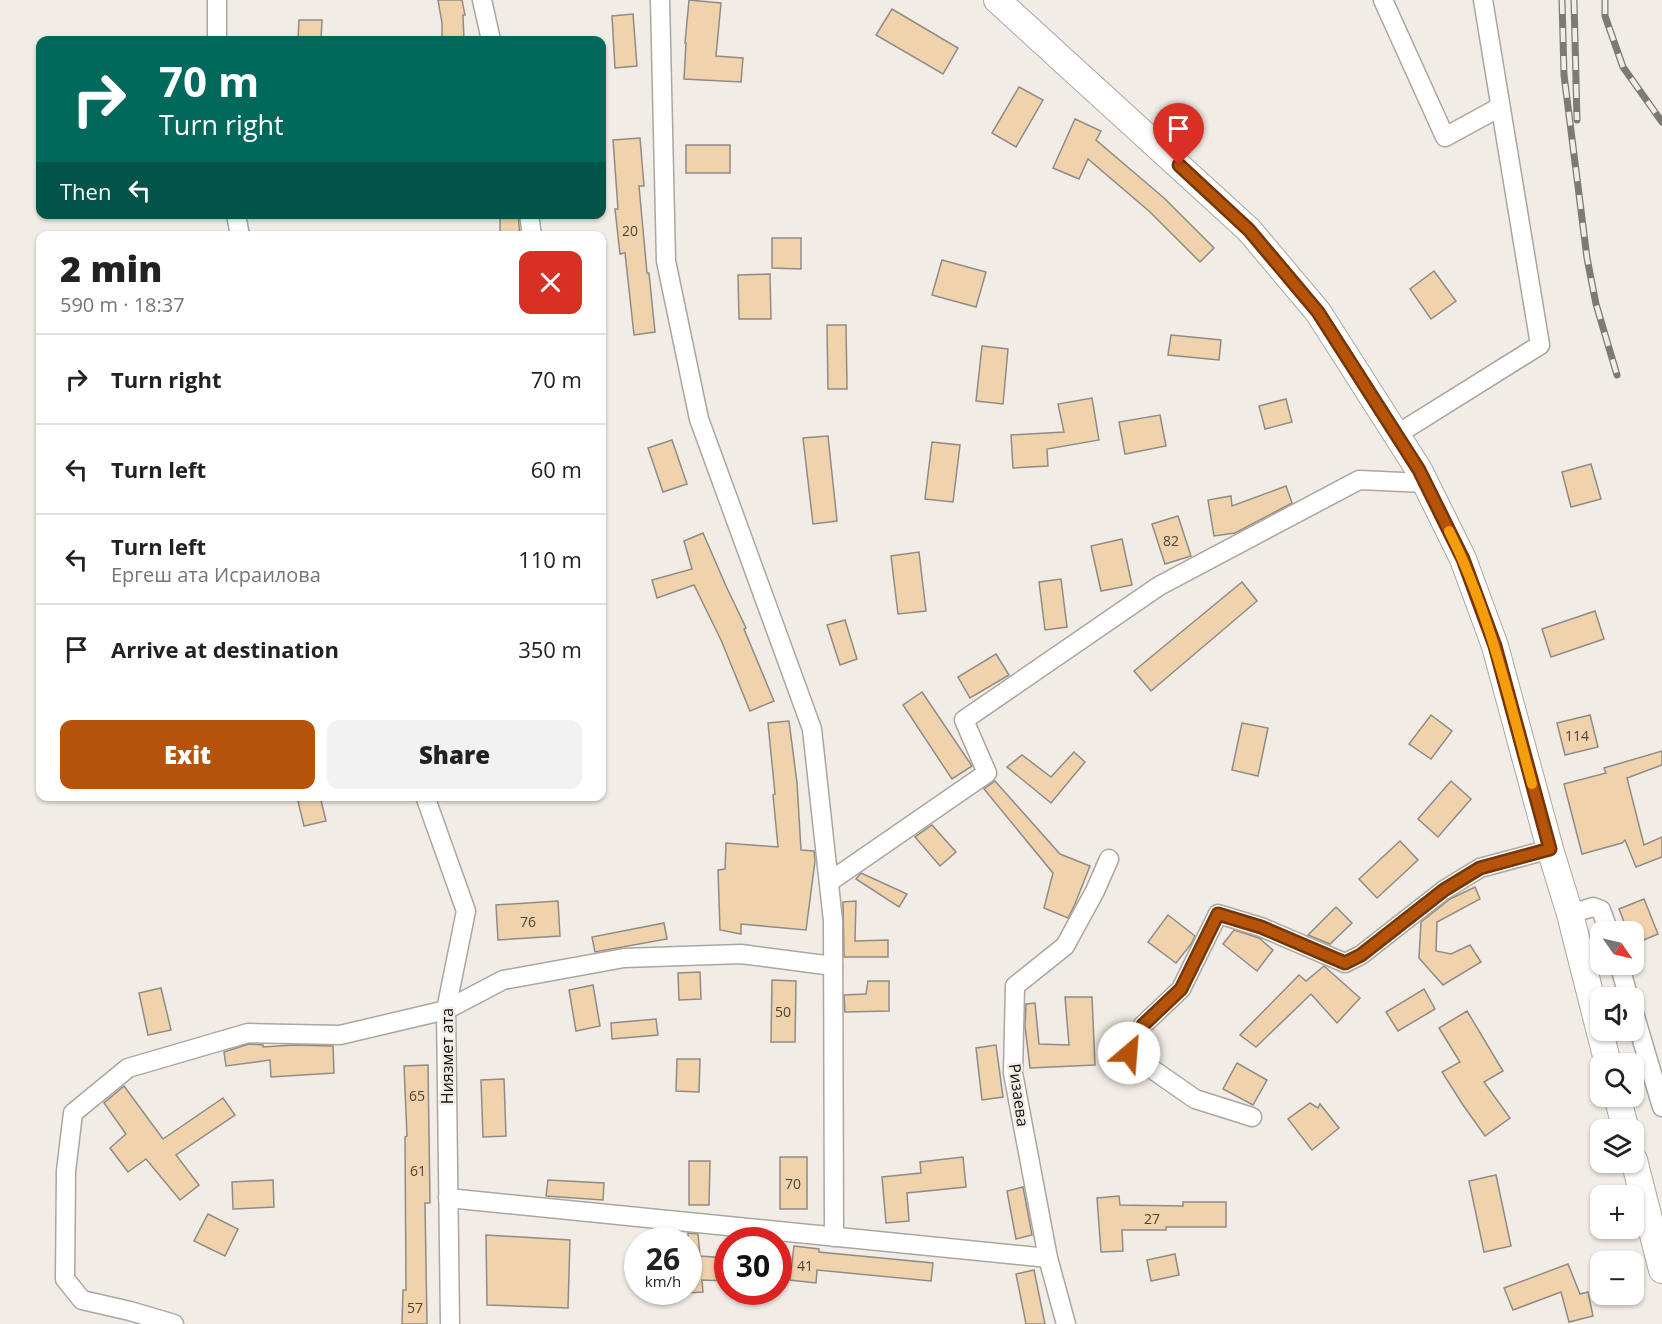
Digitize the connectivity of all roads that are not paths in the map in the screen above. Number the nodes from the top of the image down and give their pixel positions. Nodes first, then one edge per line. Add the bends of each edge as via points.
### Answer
1 (217, 0) edge
2 (482, 0) edge
3 (660, 0) edge
4 (997, 0) edge
5 (1383, 0) edge
6 (1483, 0) edge
7 (217, 36) edge
8 (490, 36) edge
9 (1500, 106) junction
10 (1396, 435) junction
11 (1425, 483) junction
12 (427, 801) edge
13 (1550, 849) junction
14 (1109, 860) dead end
15 (829, 882) junction
16 (1570, 914) junction
17 (1605, 921) edge
18 (833, 966) junction
19 (446, 1010) junction
20 (1642, 1041) edge
21 (1605, 1053) edge
22 (1662, 1107) edge
23 (1252, 1117) dead end
24 (1637, 1173) edge
25 (448, 1198) junction
26 (834, 1237) junction
27 (1048, 1258) junction
28 (1662, 1270) edge
29 (174, 1324) edge
30 (450, 1324) edge
31 (1066, 1324) edge

1 - 7 street
2 - 8 street
3 - 15 street via 666,261 699,419 812,729
4 - 10 main road via 1249,230 1318,312
5 - 9 street via 1445,137
6 - 9 street
9 - 10 street via 1540,345
10 - 11 main road
11 - 13 main road via 1463,559 1495,646
11 - 15 street via 1359,480 1160,586 1082,638 964,720 987,773
12 - 19 street, Ниязмет ата via 466,911
13 - 16 main road
13 - 23 street via 1480,868 1345,963 1261,927 1218,914 1181,989 1143,1025 1129,1053 1195,1099
14 - 27 street, Ризаева via 1065,946 1015,986 1014,1073
15 - 18 street
16 - 17 street via 1593,907 1601,910
16 - 21 main road
18 - 19 street via 741,954 624,958 503,980
18 - 26 street
19 - 25 street, Ниязмет ата
19 - 29 street via 340,1035 248,1033 128,1068 73,1113 66,1171 65,1279 81,1300
20 - 22 street
24 - 28 main road
25 - 26 street
25 - 30 street, Ниязмет ата
26 - 27 street
27 - 31 street, Ризаева

